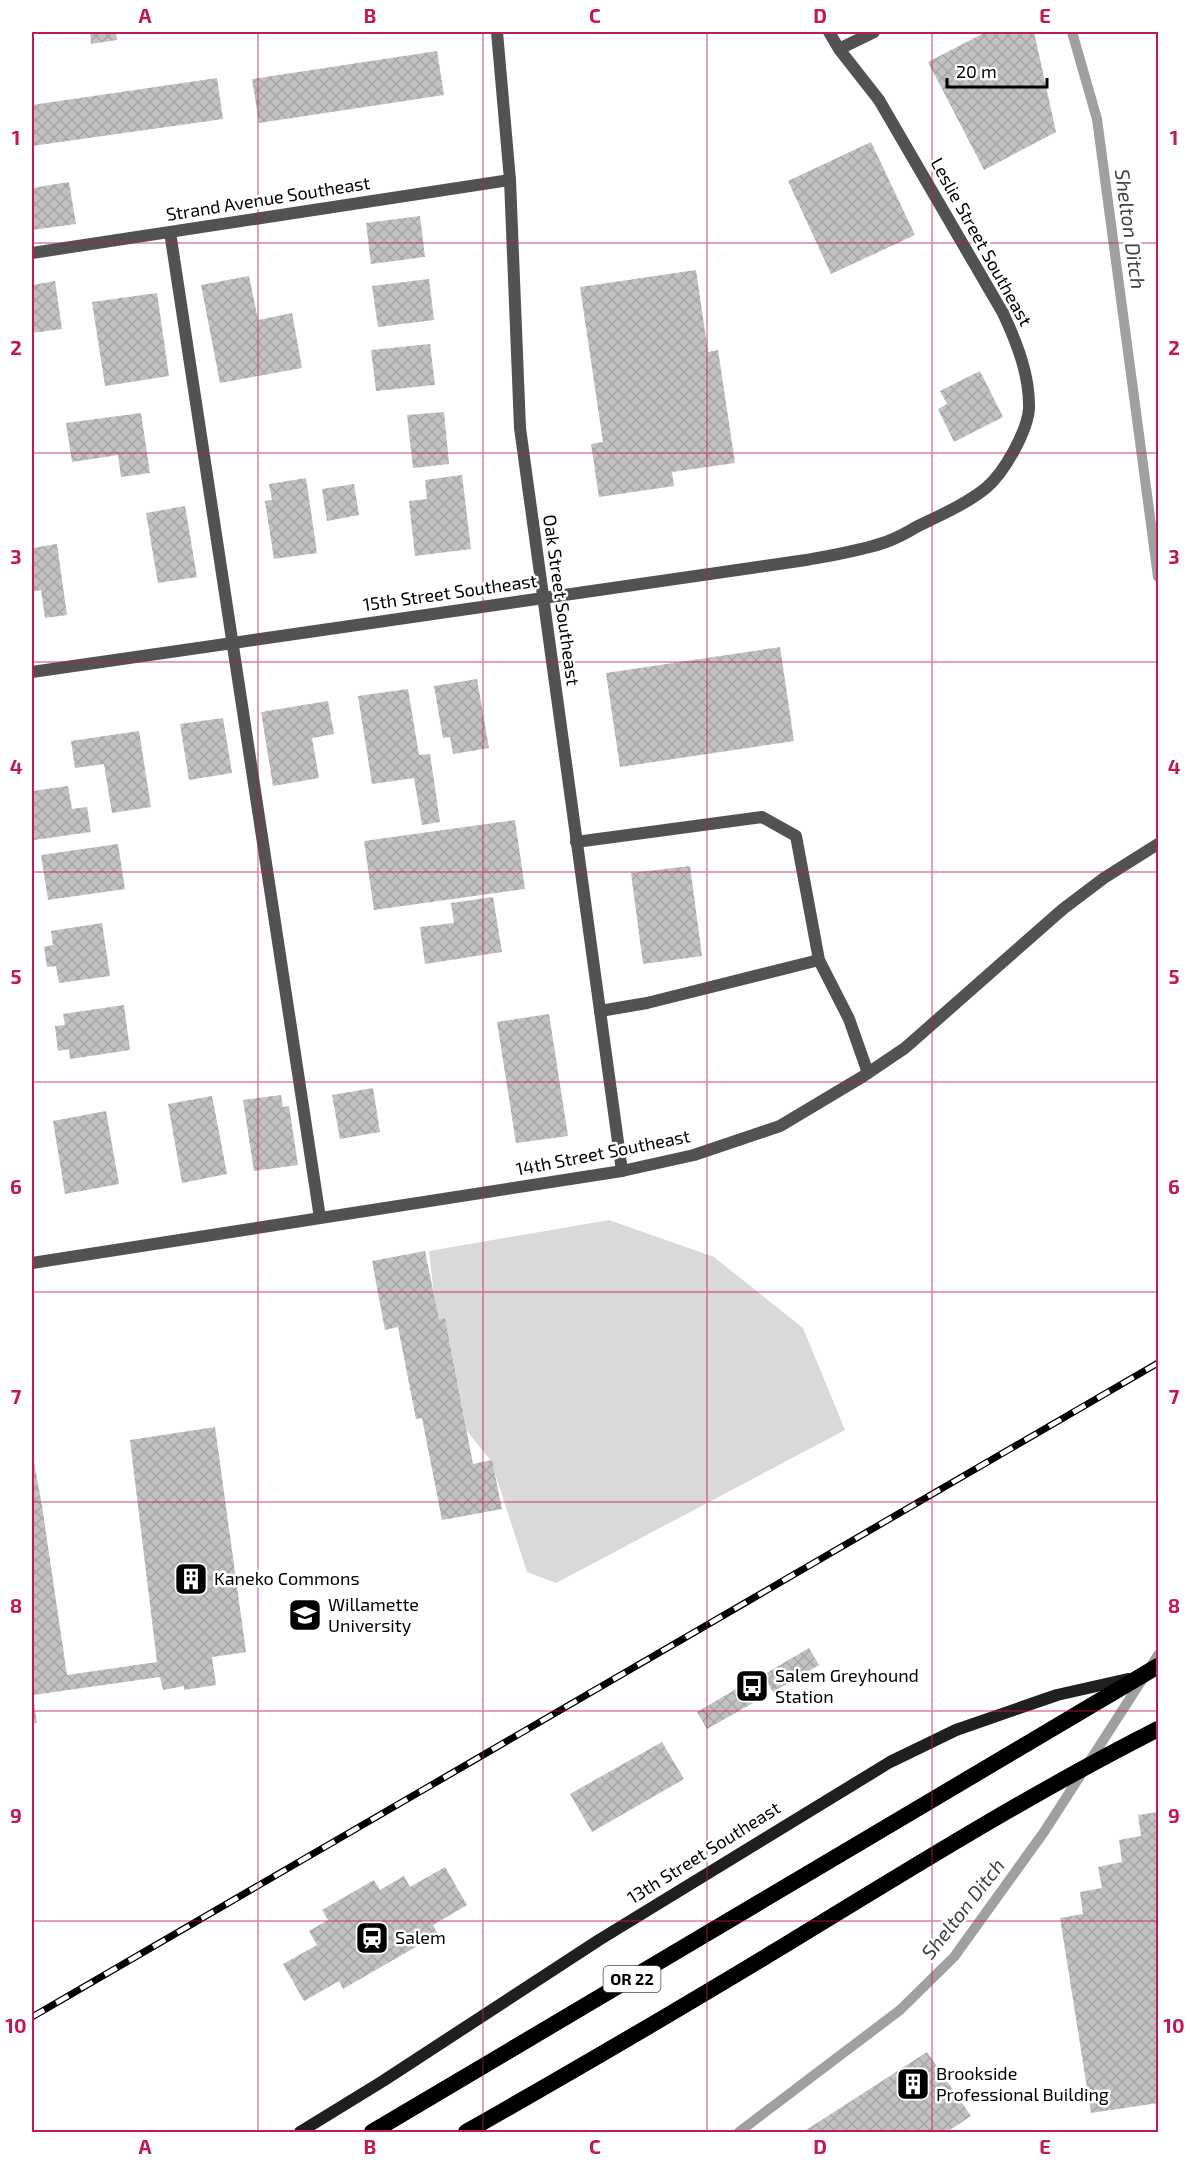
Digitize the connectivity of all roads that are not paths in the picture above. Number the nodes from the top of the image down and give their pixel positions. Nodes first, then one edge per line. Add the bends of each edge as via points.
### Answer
1 (497, 32) edge
2 (829, 32) edge
3 (873, 32) edge
4 (839, 49) junction
5 (510, 180) junction
6 (170, 232) junction
7 (32, 253) edge
8 (1029, 411) joint
9 (543, 597) junction
10 (233, 643) junction
11 (32, 672) edge
12 (576, 842) junction
13 (1158, 844) edge
14 (819, 960) junction
15 (600, 1011) junction
16 (868, 1073) junction
17 (622, 1171) junction
18 (320, 1218) junction
19 (32, 1263) edge
20 (1158, 1666) edge
21 (1158, 1671) edge
22 (1158, 1729) edge
23 (300, 2133) edge
24 (372, 2133) edge
25 (466, 2133) edge

1 - 5 street, Oak Street Southeast
2 - 4 street, Leslie Street Southeast
3 - 4 street
4 - 8 street, Leslie Street Southeast via 879,100 1004,313 1017,344
5 - 6 street, Strand Avenue Southeast
5 - 9 street, Oak Street Southeast via 520,428
6 - 7 street, Strand Avenue Southeast
6 - 10 street
8 - 9 street, 15th Street Southeast via 1019,441 987,487 888,542 806,560
9 - 10 street, 15th Street Southeast
9 - 12 street, Oak Street Southeast
10 - 11 street, 15th Street Southeast
10 - 18 street
12 - 14 street via 762,817 796,836
12 - 15 street, Oak Street Southeast
13 - 16 street, 14th Street Southeast via 1063,909 905,1048
14 - 15 street
14 - 16 street via 849,1020
15 - 17 street, Oak Street Southeast
16 - 17 street, 14th Street Southeast via 780,1126 694,1155
17 - 18 street, 14th Street Southeast
18 - 19 street, 14th Street Southeast
20 - 24 highway, OR 22
21 - 23 main road, 13th Street Southeast via 1057,1695 956,1730 890,1762 599,1940
22 - 25 highway via 941,1850

